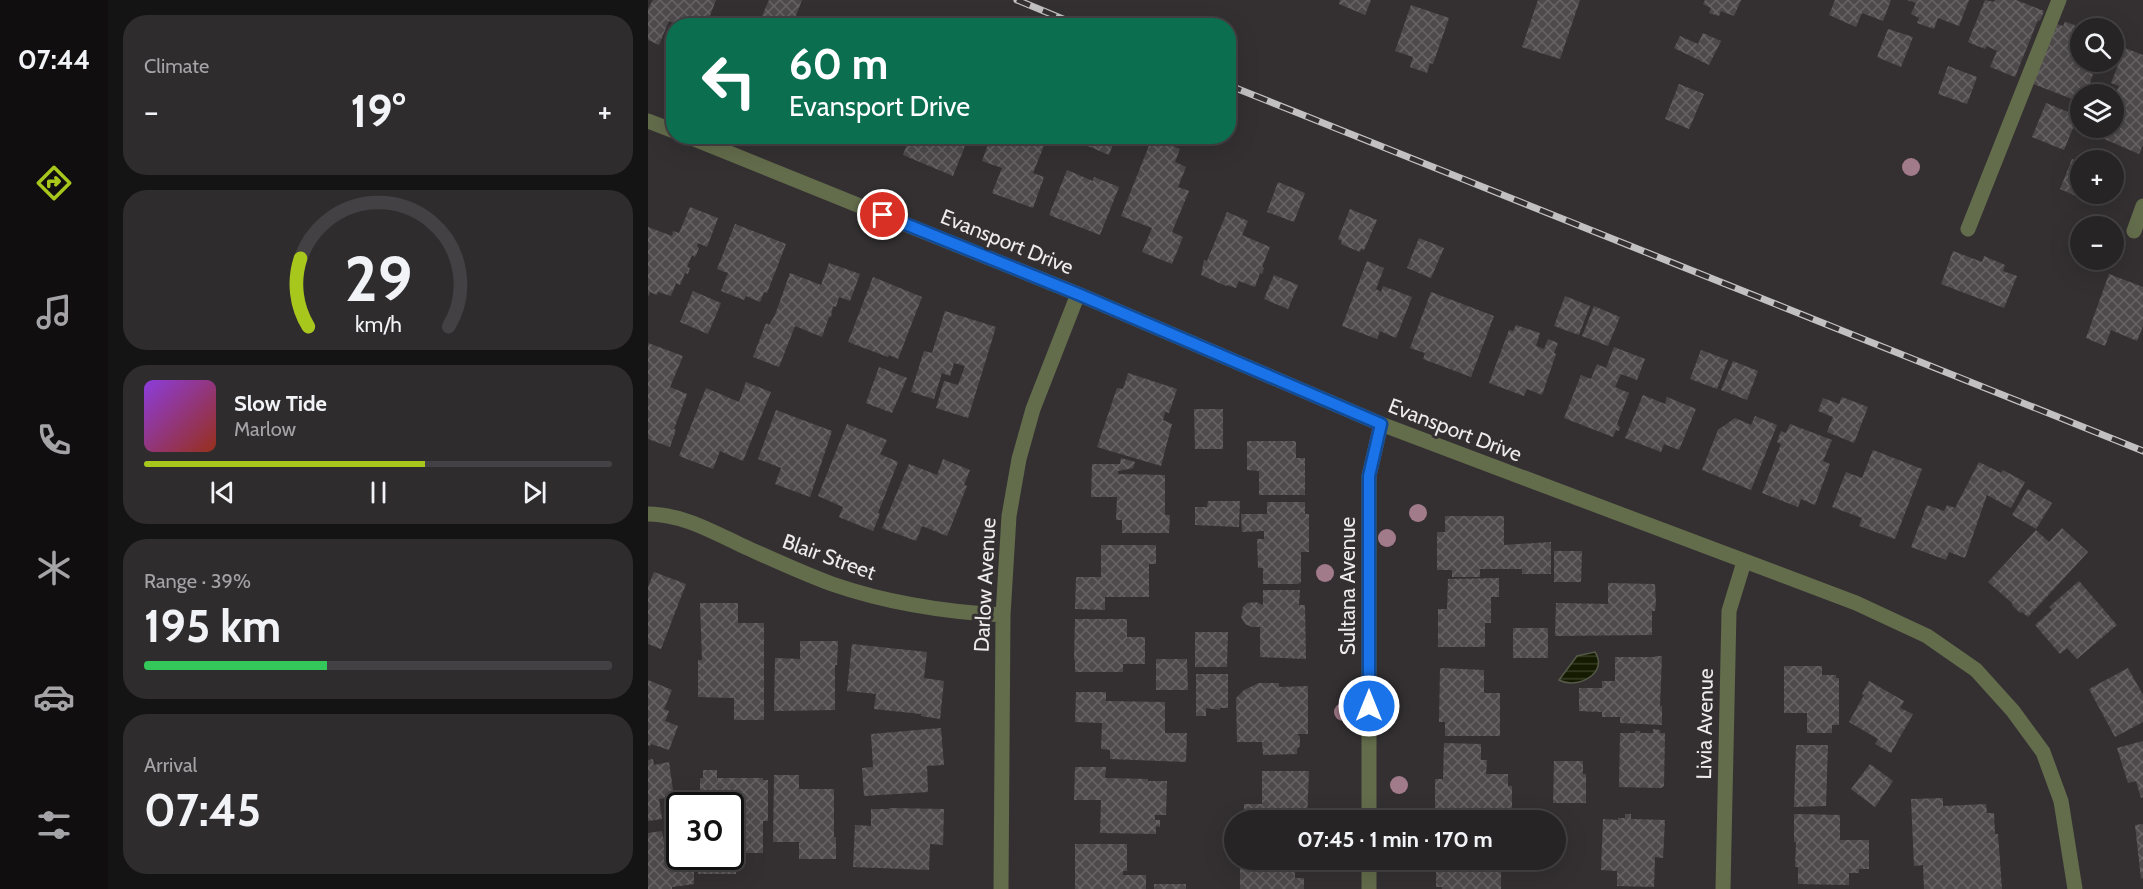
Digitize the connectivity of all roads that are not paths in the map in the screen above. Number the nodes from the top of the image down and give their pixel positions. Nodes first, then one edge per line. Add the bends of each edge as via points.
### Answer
1 (2059, 0) edge
2 (648, 121) edge
3 (666, 128) edge
4 (707, 144) edge
5 (2143, 206) edge
6 (1968, 229) dead end
7 (2134, 231) dead end
8 (1078, 294) junction
9 (1381, 424) junction
10 (648, 514) edge
11 (1744, 562) junction
12 (1003, 615) junction
13 (1369, 810) edge
14 (1369, 870) edge
15 (1001, 889) edge
16 (1369, 889) edge
17 (1723, 889) edge
18 (2075, 889) edge

1 - 6 street
2 - 3 street
4 - 8 street, Evansport Drive
5 - 7 street
8 - 9 street, Evansport Drive
8 - 12 street, Darlow Avenue via 1033,409 1019,459 1009,516
9 - 11 street, Evansport Drive
9 - 13 street, Sultana Avenue via 1369,476
10 - 12 street, Blair Street via 689,521 822,580 878,597 968,613
11 - 17 street, Livia Avenue via 1729,611
11 - 18 street, Evansport Drive via 1856,603 1927,636 1976,670 2043,752 2061,801
12 - 15 street, Darlow Avenue
14 - 16 street

